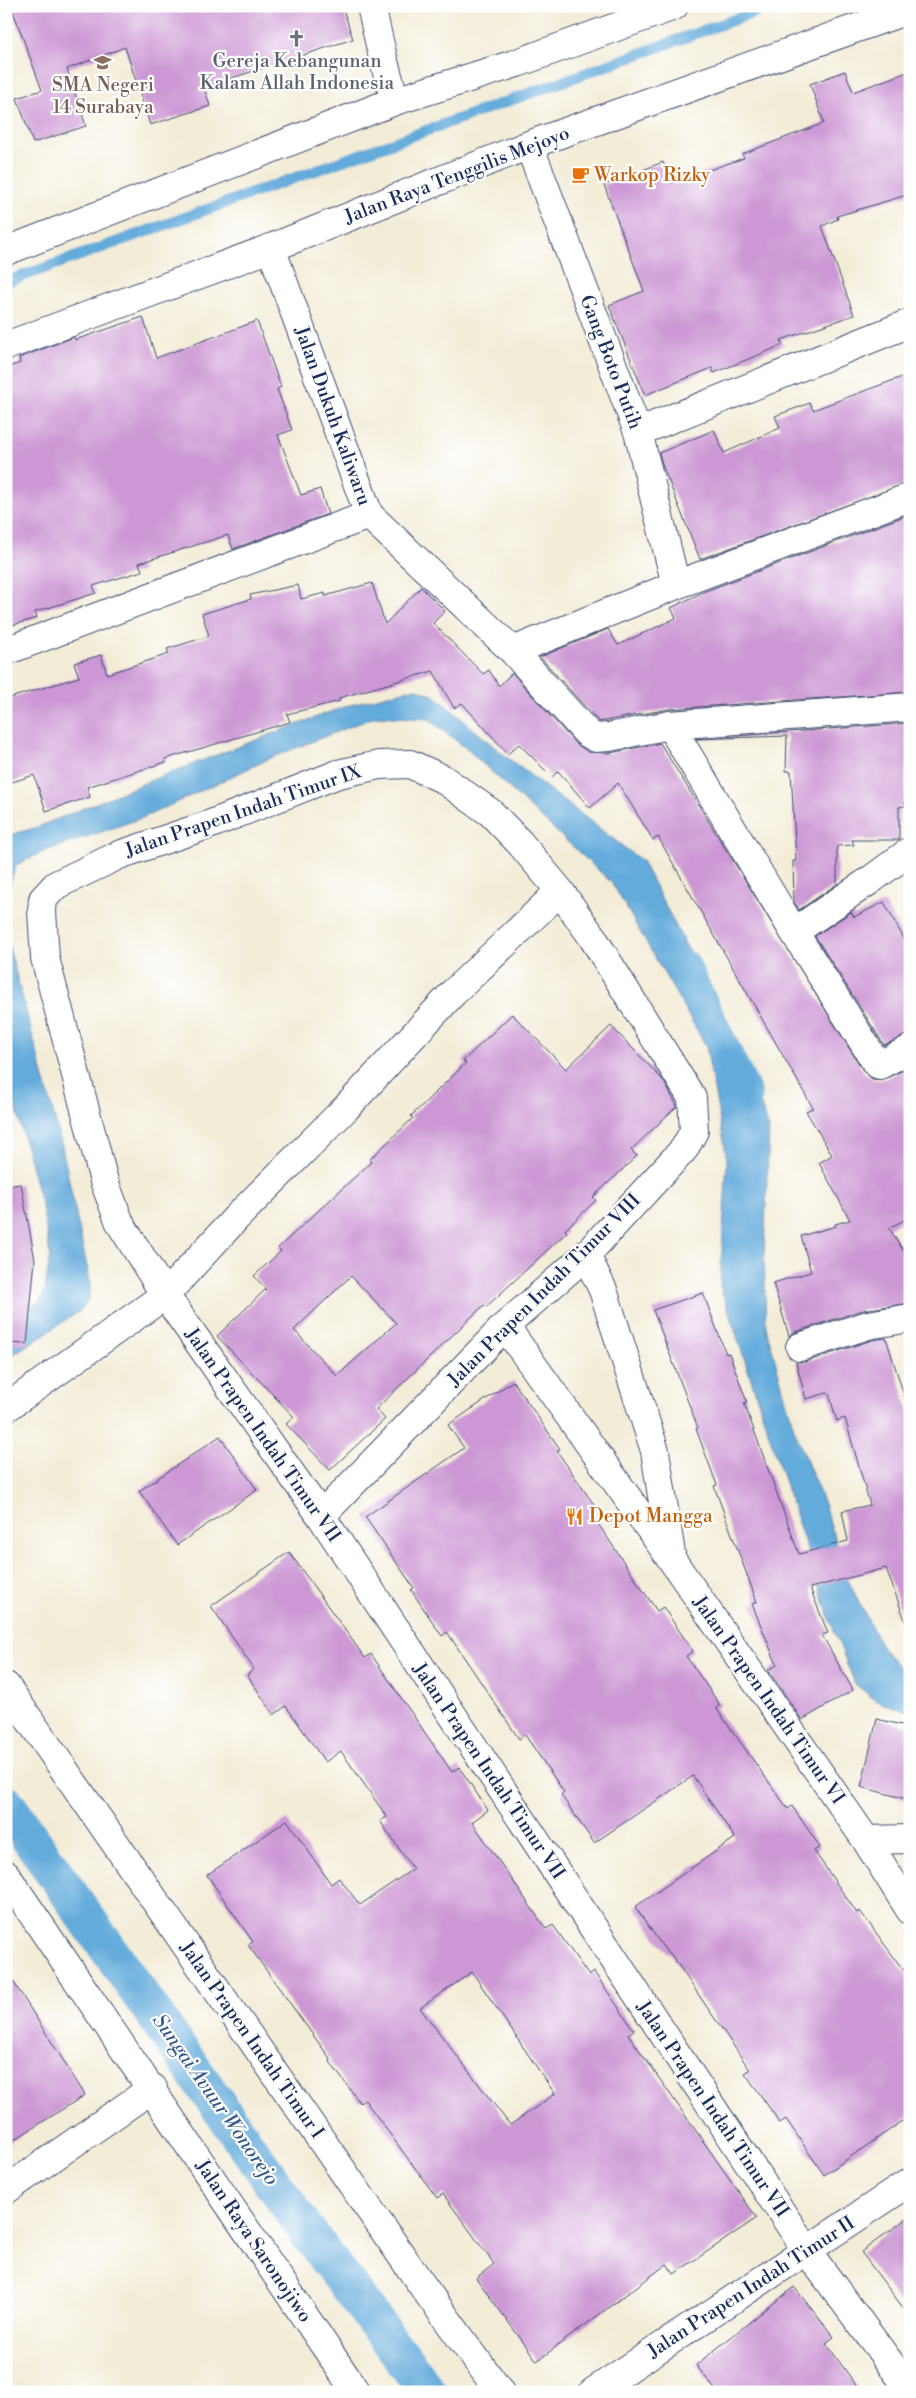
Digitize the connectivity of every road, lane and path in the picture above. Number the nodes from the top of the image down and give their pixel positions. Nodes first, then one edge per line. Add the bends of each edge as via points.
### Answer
1 (372, 6) edge
2 (674, 6) edge
3 (910, 9) edge
4 (395, 101) junction
5 (529, 146) junction
6 (271, 248) junction
7 (6, 251) edge
8 (910, 323) edge
9 (6, 346) edge
10 (638, 432) junction
11 (910, 497) edge
12 (370, 515) junction
13 (676, 585) junction
14 (6, 651) edge
15 (513, 651) junction
16 (910, 707) edge
17 (670, 725) junction
18 (910, 851) edge
19 (560, 891) junction
20 (794, 932) junction
21 (910, 1049) edge
22 (586, 1255) junction
23 (165, 1295) junction
24 (908, 1325) edge
25 (504, 1326) junction
26 (800, 1347) dead end
27 (6, 1408) edge
28 (320, 1516) junction
29 (672, 1560) junction
30 (6, 1686) edge
31 (910, 1839) edge
32 (866, 1840) junction
33 (6, 1875) edge
34 (910, 1910) edge
35 (153, 2088) junction
36 (910, 2182) edge
37 (6, 2190) edge
38 (807, 2251) junction
39 (910, 2390) edge
40 (356, 2392) edge
41 (500, 2392) edge
42 (593, 2392) edge

1 - 4 street
2 - 4 street via 517,63
3 - 5 street, Jalan Raya Tenggilis Mejoyo
4 - 7 street
5 - 6 street, Jalan Raya Tenggilis Mejoyo
5 - 10 street, Gang Boto Putih
6 - 9 street, Jalan Raya Tenggilis Mejoyo
6 - 12 street, Jalan Dukuh Kaliwaru
8 - 10 street
10 - 13 street, Gang Boto Putih
11 - 13 street
12 - 14 street
12 - 15 street, Jalan Dukuh Kaliwaru
13 - 15 street
15 - 17 street, Jalan Dukuh Kaliwaru via 587,734 596,738 609,737
16 - 17 street
17 - 20 street
18 - 20 street
19 - 22 street, Jalan Prapen Indah Timur VIII via 593,938 692,1098 694,1115 694,1131 684,1149
19 - 23 street via 453,993
19 - 23 street, Jalan Prapen Indah Timur IX via 491,813 443,779 410,764 379,765 338,774 211,824 119,855 49,890 43,899 42,911 45,958 104,1181 120,1223
20 - 21 street via 877,1064
22 - 25 street, Jalan Prapen Indah Timur VIII
22 - 29 street, Jalan Prapen Indah Timur VI via 603,1290 655,1451
23 - 27 street
23 - 28 street, Jalan Prapen Indah Timur VII
24 - 26 street via 868,1325
25 - 28 street, Jalan Prapen Indah Timur VIII
25 - 29 street, Jalan Prapen Indah Timur VI
28 - 38 street, Jalan Prapen Indah Timur VII
29 - 32 street, Jalan Prapen Indah Timur VI
30 - 41 street, Jalan Prapen Indah Timur I via 424,2288
31 - 32 street
32 - 34 street, Jalan Prapen Indah Timur VI
33 - 35 street, Jalan Raya Saronojiwo
35 - 37 street
35 - 40 street, Jalan Raya Saronojiwo
36 - 38 street, Jalan Prapen Indah Timur II
38 - 39 street, Jalan Prapen Indah Timur VII
38 - 42 street, Jalan Prapen Indah Timur II

